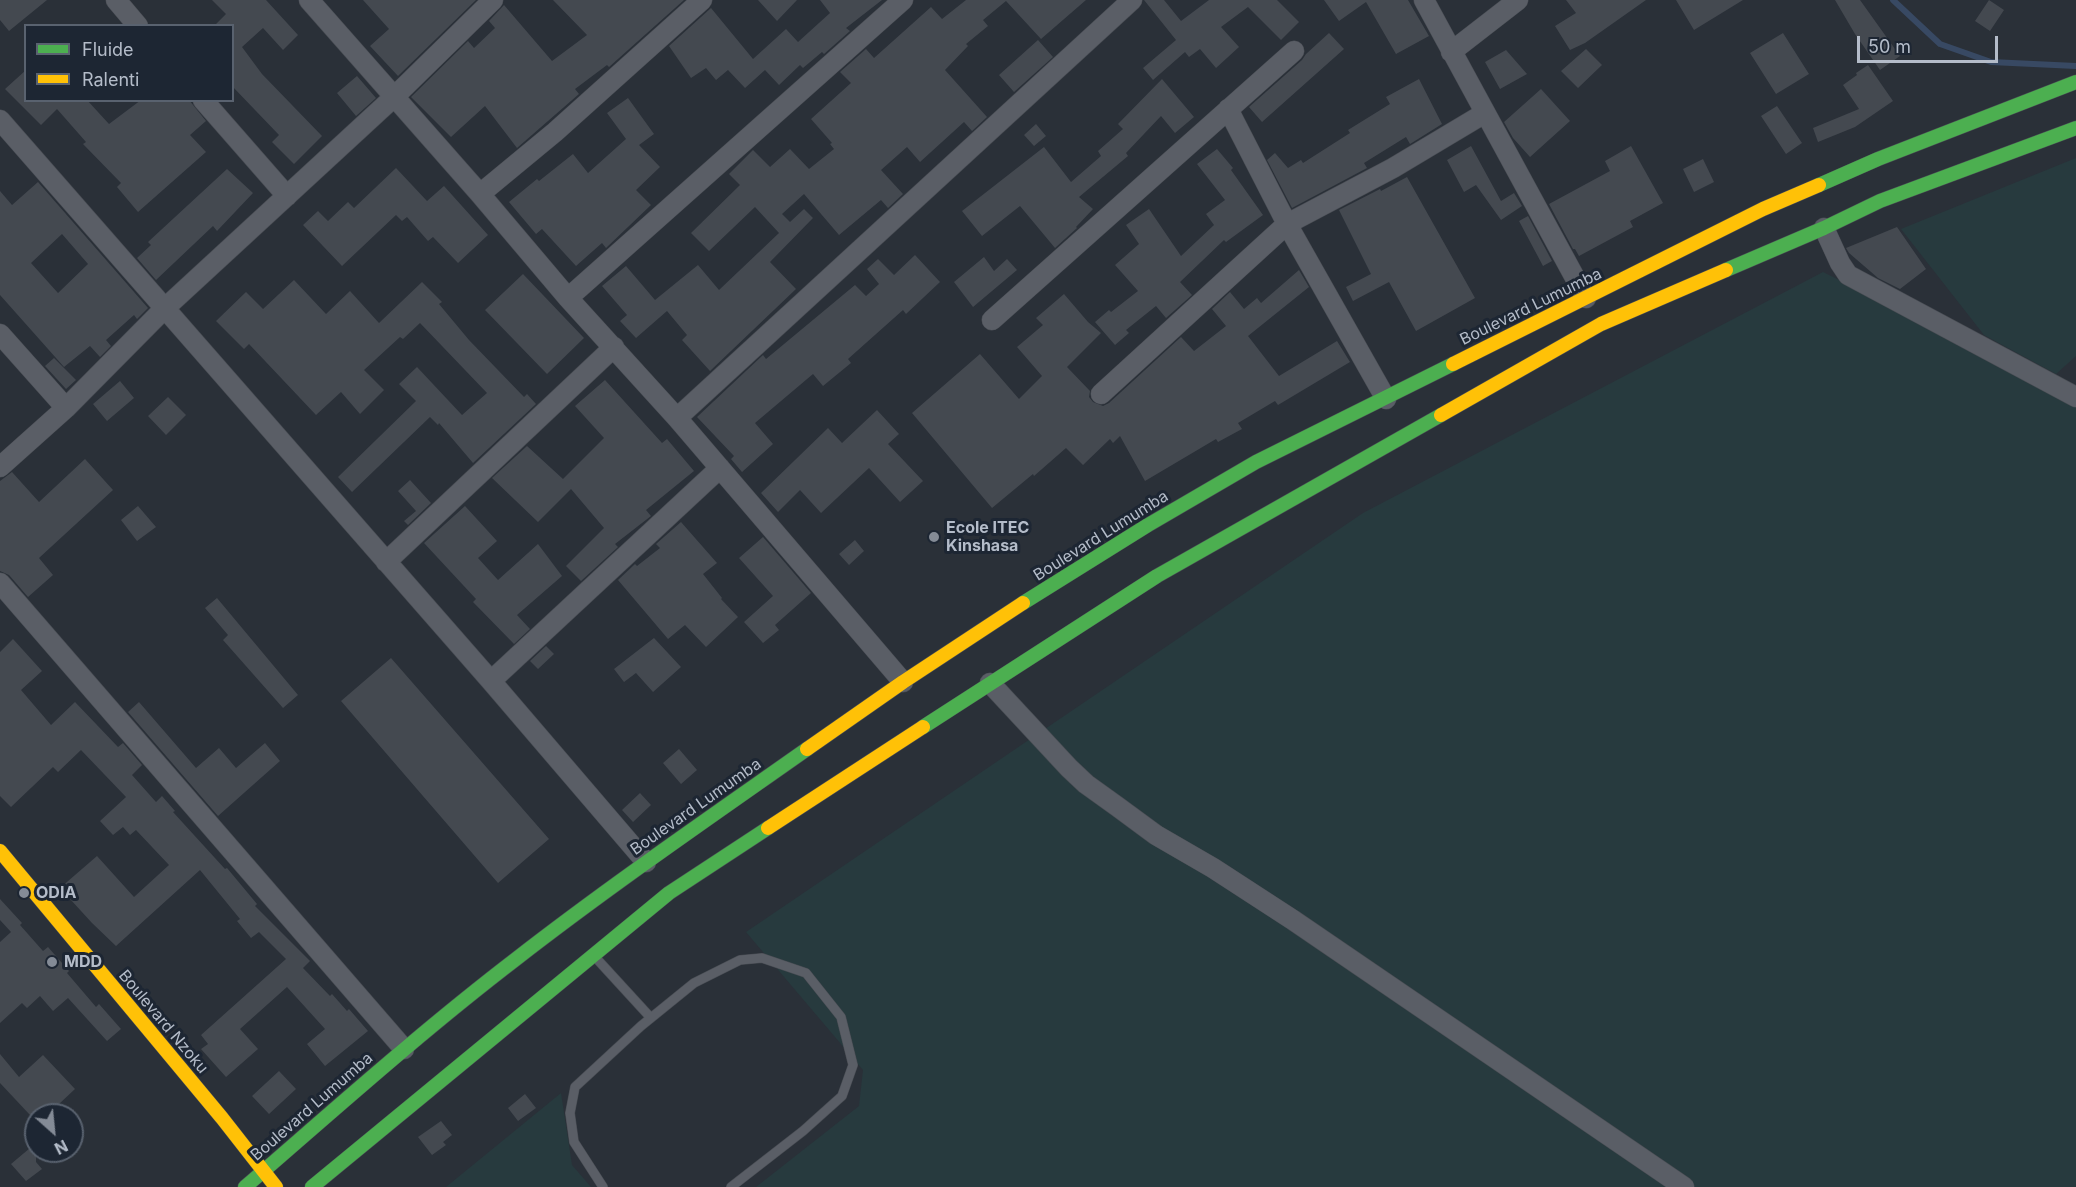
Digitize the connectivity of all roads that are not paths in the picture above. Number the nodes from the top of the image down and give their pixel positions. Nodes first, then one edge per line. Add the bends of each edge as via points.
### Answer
1 (116, 0) edge
2 (309, 0) edge
3 (493, 0) edge
4 (702, 0) edge
5 (903, 0) edge
6 (1132, 0) edge
7 (1424, 0) edge
8 (1518, 0) edge
9 (136, 24) edge
10 (1294, 51) dead end
11 (1451, 52) junction
12 (2076, 82) edge
13 (394, 97) junction
14 (205, 102) edge
15 (1228, 109) junction
16 (1485, 112) junction
17 (0, 120) edge
18 (2076, 128) edge
19 (480, 194) junction
20 (286, 196) junction
21 (1287, 224) junction
22 (1824, 228) junction
23 (568, 298) junction
24 (1586, 298) junction
25 (164, 309) junction
26 (992, 320) dead end
27 (0, 334) edge
28 (614, 347) junction
29 (2073, 388) edge
30 (1101, 394) dead end
31 (1386, 399) junction
32 (66, 408) junction
33 (677, 418) junction
34 (0, 467) edge
35 (720, 468) junction
36 (386, 562) junction
37 (0, 584) edge
38 (491, 681) junction
39 (903, 682) junction
40 (990, 683) junction
41 (0, 851) edge
42 (646, 862) junction
43 (593, 954) junction
44 (651, 1018) junction
45 (404, 1049) junction
46 (263, 1171) junction
47 (245, 1187) edge
48 (276, 1187) edge
49 (312, 1187) edge
50 (603, 1187) edge
51 (731, 1187) edge
52 (1684, 1187) edge

1 - 9 street
2 - 13 street
3 - 13 street
4 - 19 street
5 - 23 street
6 - 33 street
7 - 11 street
8 - 11 street
10 - 15 street
11 - 16 street
12 - 24 main road, Boulevard Lumumba via 1784,200
13 - 19 street
13 - 20 street
14 - 20 street
15 - 21 street
15 - 26 street
16 - 21 street via 1393,168
16 - 24 street
17 - 25 street
18 - 22 main road via 1880,201
19 - 23 street
20 - 25 street
21 - 30 street
21 - 31 street
22 - 29 street via 1848,275
22 - 40 main road via 1601,324 1157,576
23 - 28 street
24 - 31 main road, Boulevard Lumumba
25 - 32 street
25 - 36 street
27 - 32 street
28 - 33 street
28 - 36 street
31 - 39 main road, Boulevard Lumumba via 1256,462 985,627
32 - 34 street
33 - 35 street
35 - 38 street
35 - 39 street
36 - 38 street
37 - 45 street
38 - 42 street
39 - 42 main road, Boulevard Lumumba
40 - 43 main road via 669,893
40 - 52 street via 1086,784
41 - 46 main road, Boulevard Nzoku
42 - 45 main road, Boulevard Lumumba via 514,959
43 - 44 lane
43 - 49 main road
44 - 50 lane via 575,1087 570,1113 574,1142
44 - 51 lane via 694,983 740,960 762,958 806,973 841,1017 853,1065 842,1096
45 - 46 main road, Boulevard Lumumba
46 - 47 main road, Boulevard Lumumba
46 - 48 main road, Boulevard Nzoku

